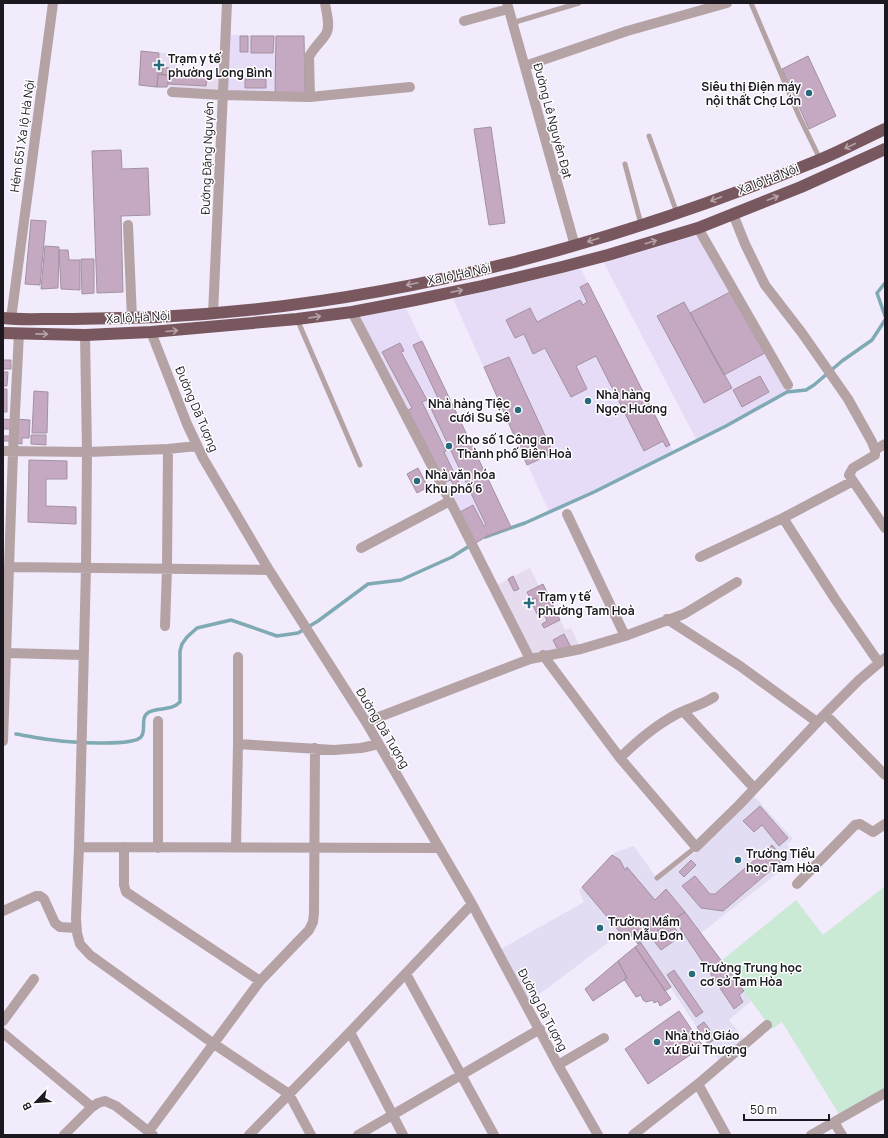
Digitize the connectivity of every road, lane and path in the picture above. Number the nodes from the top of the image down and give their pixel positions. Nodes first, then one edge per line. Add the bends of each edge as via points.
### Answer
1 (53, 3) edge
2 (227, 3) edge
3 (325, 3) edge
4 (579, 3) edge
5 (727, 3) edge
6 (751, 3) edge
7 (507, 6) edge
8 (464, 21) dead end
9 (512, 23) junction
10 (525, 66) junction
11 (410, 87) dead end
12 (172, 92) dead end
13 (222, 95) junction
14 (310, 98) junction
15 (885, 129) edge
16 (649, 136) dead end
17 (885, 149) edge
18 (820, 160) junction
19 (625, 164) dead end
20 (678, 214) junction
21 (733, 214) junction
22 (128, 225) dead end
23 (642, 225) junction
24 (698, 228) junction
25 (575, 246) junction
26 (352, 312) junction
27 (213, 314) junction
28 (132, 318) junction
29 (7, 319) edge
30 (297, 319) junction
31 (151, 332) junction
32 (3, 333) edge
33 (19, 333) junction
34 (85, 335) junction
35 (788, 385) dead end
36 (885, 444) edge
37 (197, 446) junction
38 (168, 449) junction
39 (875, 450) junction
40 (8, 452) edge
41 (87, 452) junction
42 (360, 465) dead end
43 (853, 481) junction
44 (450, 501) junction
45 (567, 514) dead end
46 (783, 518) junction
47 (885, 528) edge
48 (361, 548) dead end
49 (700, 557) dead end
50 (86, 568) junction
51 (167, 569) junction
52 (269, 570) junction
53 (7, 572) edge
54 (737, 582) dead end
55 (667, 619) junction
56 (165, 626) dead end
57 (625, 636) junction
58 (6, 653) junction
59 (83, 655) junction
60 (543, 656) junction
61 (238, 657) dead end
62 (530, 659) junction
63 (882, 661) edge
64 (714, 697) dead end
65 (684, 712) junction
66 (825, 714) junction
67 (158, 721) dead end
68 (366, 722) junction
69 (817, 722) junction
70 (3, 741) edge
71 (238, 744) junction
72 (378, 744) junction
73 (315, 748) junction
74 (620, 758) junction
75 (885, 775) edge
76 (754, 788) junction
77 (885, 824) edge
78 (79, 847) junction
79 (124, 847) junction
80 (236, 847) junction
81 (314, 847) junction
82 (696, 847) junction
83 (158, 848) junction
84 (438, 848) junction
85 (657, 878) dead end
86 (797, 884) dead end
87 (472, 904) junction
88 (3, 911) edge
89 (76, 928) junction
90 (406, 974) junction
91 (34, 979) dead end
92 (260, 981) junction
93 (3, 1021) edge
94 (767, 1025) dead end
95 (540, 1029) junction
96 (350, 1032) junction
97 (3, 1033) edge
98 (604, 1038) dead end
99 (214, 1044) junction
100 (558, 1065) junction
101 (462, 1075) junction
102 (698, 1084) junction
103 (885, 1093) edge
104 (289, 1094) junction
105 (92, 1107) junction
106 (393, 1115) junction
107 (834, 1122) junction
108 (151, 1133) edge
109 (64, 1135) edge
110 (248, 1135) edge
111 (311, 1135) edge
112 (358, 1135) edge
113 (403, 1135) edge
114 (494, 1135) edge
115 (598, 1135) edge
116 (633, 1135) edge
117 (726, 1135) edge
118 (811, 1135) edge
119 (842, 1135) edge

1 - 29 street, Hẻm 651 Xa lộ Hà Nội
2 - 13 street, Đường Đặng Nguyên
3 - 14 street via 328,25 326,34 309,57
4 - 9 lane
5 - 10 street via 626,31
6 - 18 lane
7 - 8 street
7 - 9 street, Đường Lê Nguyên Đạt
9 - 10 street, Đường Lê Nguyên Đạt
10 - 25 street, Đường Lê Nguyên Đạt
11 - 14 street
12 - 13 street
13 - 14 street
13 - 27 street, Đường Đặng Nguyên
15 -> 18 highway, Xa lộ Hà Nội
16 - 20 lane
21 -> 17 highway, Xa lộ Hà Nội
18 -> 20 highway, Xa lộ Hà Nội
19 - 23 lane
20 - 23 highway, Xa lộ Hà Nội
21 - 24 highway, Xa lộ Hà Nội
21 - 39 street via 764,286 802,333 848,400
22 - 28 street
23 -> 25 highway, Xa lộ Hà Nội
26 -> 24 highway, Xa lộ Hà Nội via 482,286 573,264
24 - 35 street
25 -> 27 highway, Xa lộ Hà Nội via 484,269 361,295
30 -> 26 highway, Xa lộ Hà Nội
26 - 44 street
27 - 28 highway, Xa lộ Hà Nội
28 - 29 highway, Xa lộ Hà Nội
31 -> 30 highway, Xa lộ Hà Nội
30 - 42 lane
31 - 34 highway, Xa lộ Hà Nội
31 - 37 street, Đường Dã Tượng
32 - 33 highway, Xa lộ Hà Nội
33 -> 34 highway, Xa lộ Hà Nội
33 - 40 street
34 - 41 street
36 - 39 street
37 - 38 street
37 - 52 street, Đường Dã Tượng
38 - 41 street
38 - 51 street
39 - 43 street via 874,456 850,472
40 - 41 street
40 - 53 street
41 - 50 street
43 - 46 street
43 - 47 street
44 - 48 street
44 - 62 street
45 - 57 street
46 - 49 street
46 - 63 street via 835,599
50 - 51 street
50 - 53 street
50 - 59 street
51 - 52 street
51 - 56 street
52 - 68 street, Đường Dã Tượng
53 - 58 street
54 - 55 street via 684,614
55 - 57 street
55 - 69 street via 740,666
57 - 60 street via 582,649
58 - 59 street
58 - 70 street
59 - 78 street
60 - 62 street
60 - 74 street
61 - 71 street
62 - 68 street
63 - 66 street
64 - 65 street
65 - 74 street via 662,723
65 - 76 street
66 - 69 street
66 - 75 street
67 - 83 street
68 - 72 street, Đường Dã Tượng
69 - 76 street
71 - 73 street
71 - 80 street
72 - 73 street via 349,749
72 - 84 street, Đường Dã Tượng
73 - 81 street
74 - 82 street
76 - 82 street
77 - 86 street via 873,832 860,824 855,826
78 - 79 street
78 - 89 street
79 - 83 street
79 - 92 street via 126,892
80 - 81 street
80 - 83 street
81 - 84 street
81 - 92 street via 313,922 304,936
82 - 85 lane
84 - 87 street, Đường Dã Tượng
87 - 90 street
87 - 95 street, Đường Dã Tượng
88 - 89 street via 40,896 44,899 55,923 60,927
89 - 99 street via 80,944 90,955
90 - 96 street
90 - 101 street
91 - 93 street
92 - 99 street
94 - 102 street
95 - 100 street, Đường Dã Tượng
95 - 101 street
96 - 104 street
96 - 106 street
97 - 105 street
98 - 100 street
99 - 104 street
99 - 108 street
100 - 115 street, Đường Dã Tượng
101 - 106 street
101 - 114 street
102 - 116 street
102 - 117 street
103 - 107 street
104 - 110 street
104 - 111 street
105 - 108 street via 105,1101 116,1106
105 - 109 street
106 - 112 street
106 - 113 street
107 - 118 street
107 - 119 street

